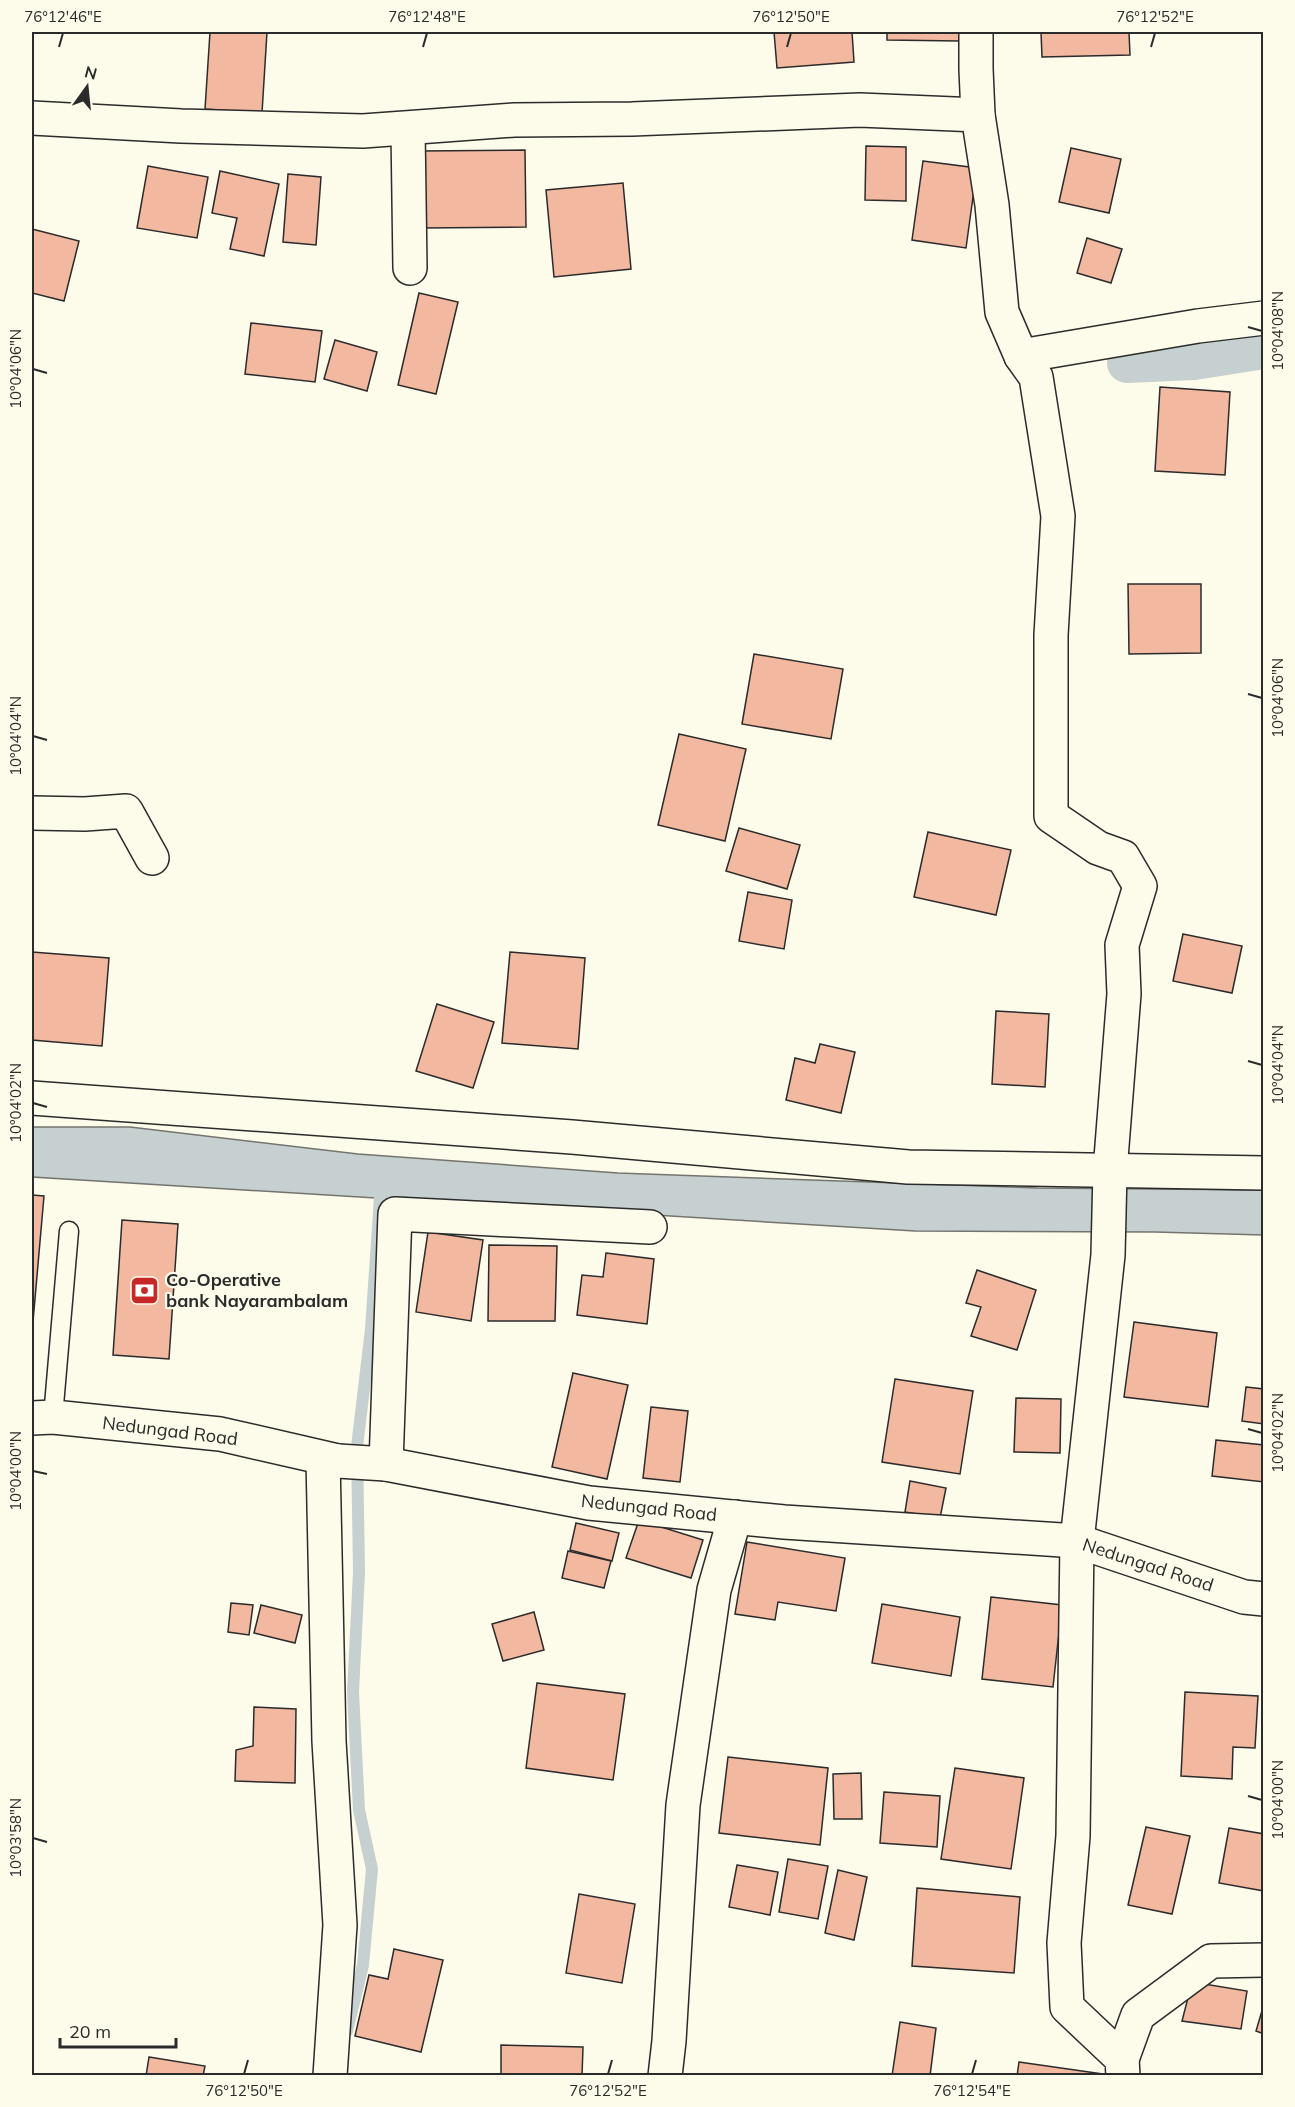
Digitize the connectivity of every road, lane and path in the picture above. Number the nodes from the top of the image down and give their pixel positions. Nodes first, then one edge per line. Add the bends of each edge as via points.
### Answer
1 (976, 32) edge
2 (978, 115) junction
3 (32, 118) edge
4 (408, 129) junction
5 (410, 268) dead end
6 (1263, 318) edge
7 (1021, 356) junction
8 (32, 813) edge
9 (152, 858) dead end
10 (32, 1098) edge
11 (1110, 1171) junction
12 (1263, 1173) edge
13 (650, 1227) dead end
14 (69, 1231) dead end
15 (42, 1417) edge
16 (330, 1460) junction
17 (386, 1464) junction
18 (735, 1517) junction
19 (1077, 1541) junction
20 (1263, 1599) edge
21 (1263, 1960) edge
22 (1122, 2068) edge
23 (330, 2076) edge
24 (665, 2076) edge

1 - 2 street
2 - 4 street via 860,110 514,120
2 - 7 street via 992,205 1002,312
3 - 4 street via 181,126
4 - 5 street
6 - 7 street
7 - 11 street via 1036,377 1058,516 1051,635 1051,816 1098,848 1123,857 1140,886 1122,945 1124,994
8 - 9 street via 126,811
10 - 11 street via 572,1137 908,1167
11 - 12 street
11 - 19 street via 1108,1255
13 - 17 street via 395,1214
14 - 15 lane
15 - 16 street, Nedungad Road via 220,1434
16 - 17 street, Nedungad Road
16 - 23 street via 329,1741 340,1925
17 - 18 street, Nedungad Road via 589,1503
18 - 19 street, Nedungad Road
18 - 24 street via 714,1590 683,1805
19 - 20 street, Nedungad Road via 1244,1597
19 - 22 street via 1073,1836 1064,1943 1067,2007
21 - 22 street via 1211,1961 1137,2015

